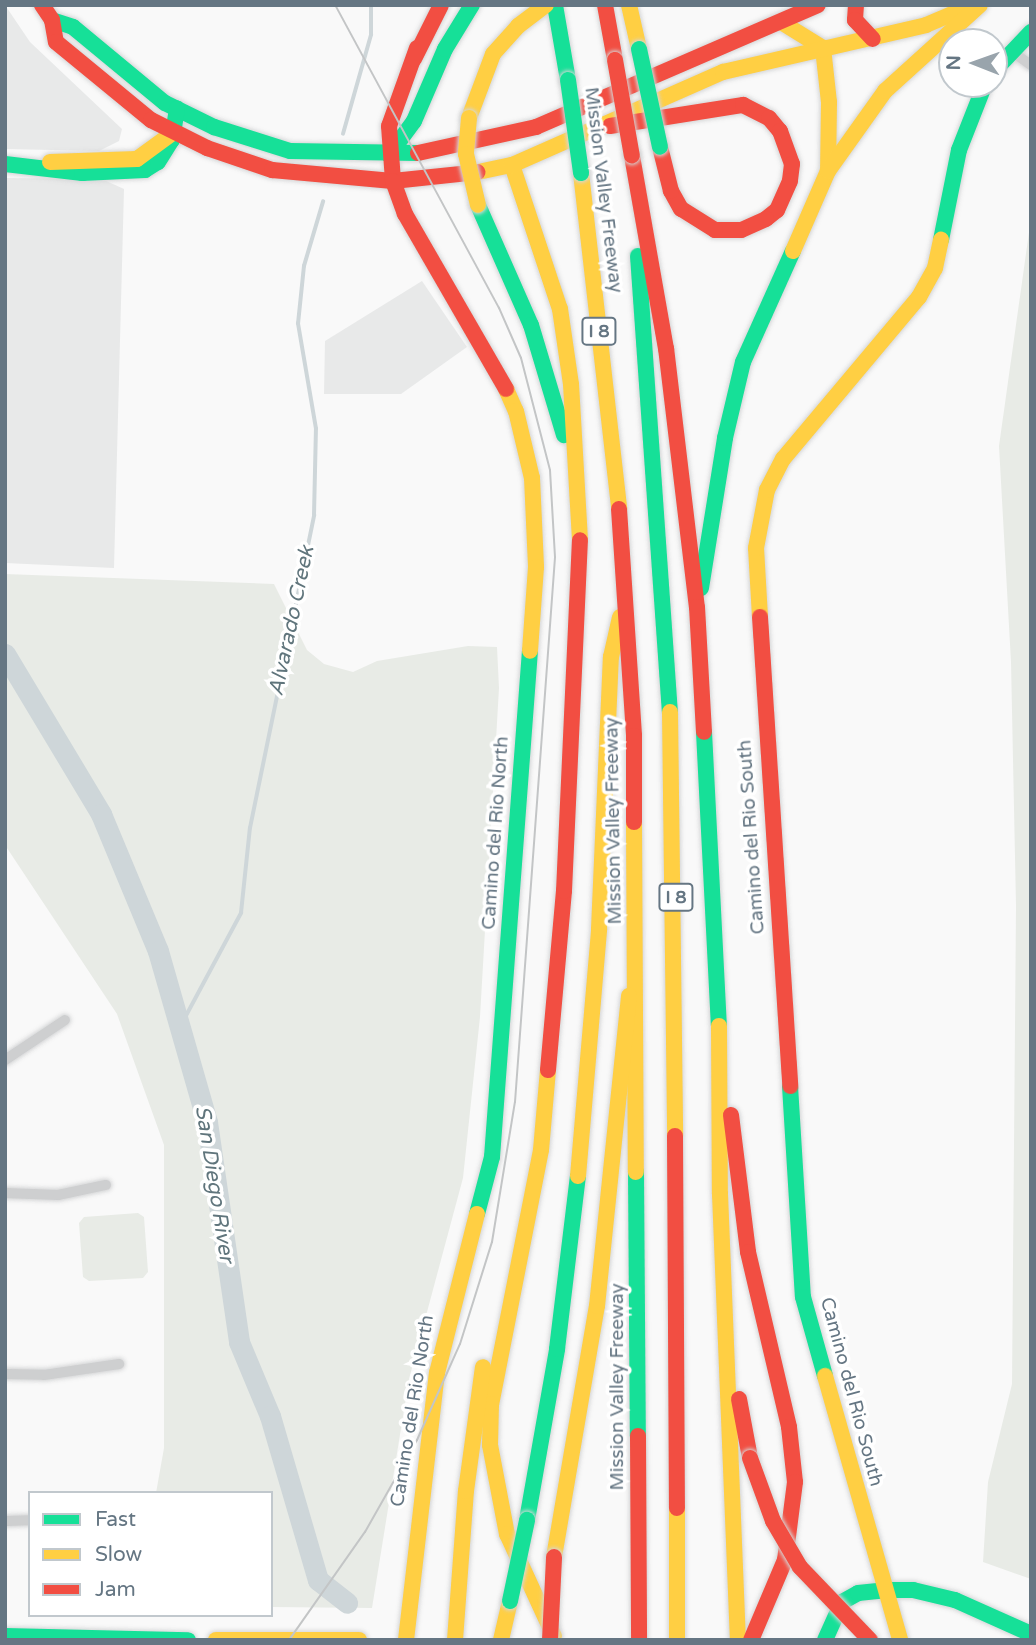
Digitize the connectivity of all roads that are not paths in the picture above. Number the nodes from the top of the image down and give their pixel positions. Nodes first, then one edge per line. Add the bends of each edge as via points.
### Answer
1 (42, 5) edge
2 (429, 5) edge
3 (441, 5) edge
4 (472, 5) edge
5 (546, 5) edge
6 (555, 5) edge
7 (818, 5) edge
8 (856, 5) edge
9 (973, 5) edge
10 (980, 5) edge
11 (629, 7) edge
12 (606, 9) edge
13 (52, 20) junction
14 (780, 23) junction
15 (1031, 32) edge
16 (873, 39) junction
17 (823, 48) junction
18 (1010, 50) junction
19 (1008, 53) edge
20 (414, 59) junction
21 (1031, 65) edge
22 (979, 98) edge
23 (177, 108) junction
24 (610, 126) junction
25 (174, 132) junction
26 (389, 155) junction
27 (632, 156) junction
28 (5, 164) edge
29 (512, 165) junction
30 (828, 171) junction
31 (393, 181) junction
32 (578, 489) junction
33 (626, 588) junction
34 (697, 607) junction
35 (637, 956) junction
36 (719, 1016) junction
37 (65, 1020) dead end
38 (5, 1060) edge
39 (542, 1125) junction
40 (106, 1185) dead end
41 (5, 1193) edge
42 (726, 1318) junction
43 (119, 1364) dead end
44 (5, 1374) edge
45 (28, 1520) edge
46 (5, 1521) edge
47 (885, 1590) junction
48 (1031, 1634) edge
49 (5, 1636) edge
50 (54, 1639) edge
51 (188, 1640) edge
52 (216, 1640) edge
53 (359, 1640) edge
54 (406, 1640) edge
55 (455, 1640) edge
56 (501, 1640) edge
57 (550, 1640) edge
58 (556, 1640) edge
59 (639, 1640) edge
60 (677, 1640) edge
61 (738, 1640) edge
62 (751, 1640) edge
63 (825, 1640) edge
64 (870, 1640) edge
65 (900, 1640) edge

1 - 13 main road
2 - 20 main road
3 - 20 main road
4 - 26 main road via 445,49 414,121
5 - 32 main road, bridge via 518,26 493,54 469,118 466,154 478,205 551,382
6 - 33 main road, Mission Valley Freeway / I 8, bridge via 580,173
7 - 14 main road
8 - 16 main road via 855,20
9 - 16 main road via 926,25
10 - 30 main road via 885,91
11 - 24 main road, bridge via 639,49 660,147 671,191 681,209 704,227 729,232 753,226 777,210 785,196 792,164 789,147 780,131 755,109 729,104
12 - 27 main road, Mission Valley Freeway / I 8, bridge
13 - 23 main road via 73,27 126,74
13 - 25 main road via 56,42 82,67 149,119
14 - 17 main road
14 - 26 main road via 536,127 439,152
15 - 18 main road
16 - 17 main road
17 - 24 main road via 723,72
17 - 30 main road via 830,102
18 - 19 main road
18 - 21 street
20 - 26 main road, Camino del Rio North via 389,126
22 - 47 main road, Camino del Rio South via 959,150 935,268 919,297 783,459 767,489 756,548 803,1297
23 - 25 main road
23 - 26 main road via 280,149
24 - 29 main road
25 - 28 main road via 137,159
25 - 31 main road via 272,170
26 - 31 main road, Camino del Rio North
27 - 34 main road via 666,348
27 - 60 main road, Mission Valley Freeway / I 8 via 674,787
29 - 31 main road via 455,177
29 - 32 main road via 560,309
30 - 34 main road via 743,362
31 - 54 main road, Camino del Rio North via 405,214 506,385 527,445 536,514 536,567 492,1157 437,1373 424,1452
32 - 39 main road via 581,561 564,891
33 - 35 main road, Mission Valley Freeway / I 8
33 - 56 main road, bridge via 611,657 599,929 577,1189 557,1349
34 - 36 main road
35 - 57 main road, bridge via 623,1023 595,1317 554,1557
35 - 59 main road, Mission Valley Freeway / I 8
36 - 42 main road via 719,1194
36 - 62 main road via 748,1252 789,1427 795,1474 787,1553
37 - 38 street
39 - 55 main road via 476,1400
39 - 58 main road via 541,1150 492,1392 490,1445 507,1534
40 - 41 street via 58,1195
42 - 61 main road
42 - 64 main road, bridge via 750,1458 773,1521 824,1597
43 - 44 street via 44,1375
45 - 46 street
47 - 48 main road via 913,1590 955,1600 1002,1617
47 - 63 main road via 858,1593 842,1602
47 - 65 main road, Camino del Rio South
49 - 50 main road
50 - 51 main road
52 - 53 main road

